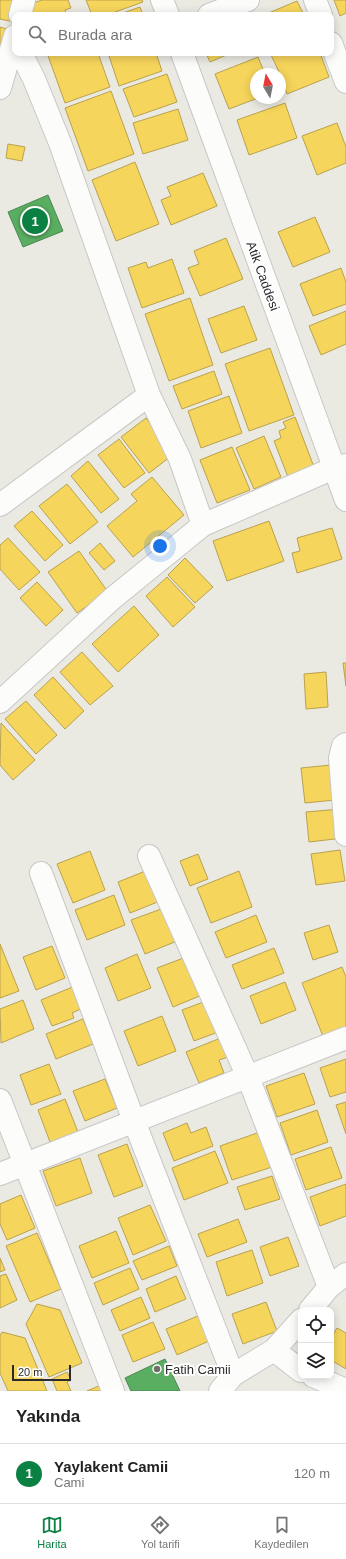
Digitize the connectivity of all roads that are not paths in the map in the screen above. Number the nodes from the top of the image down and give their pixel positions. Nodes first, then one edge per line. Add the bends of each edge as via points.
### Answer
1 (24, 0) edge
2 (162, 0) edge
3 (248, 0) edge
4 (315, 0) edge
5 (21, 12) edge
6 (167, 12) edge
7 (217, 12) edge
8 (319, 12) edge
9 (334, 51) edge
10 (12, 54) edge
11 (22, 56) edge
12 (183, 56) edge
13 (346, 82) edge
14 (0, 88) edge
15 (149, 395) junction
16 (340, 466) edge
17 (346, 500) edge
18 (0, 505) edge
19 (204, 525) junction
20 (4, 691) edge
21 (346, 744) edge
22 (346, 835) edge
23 (149, 856) dead end
24 (41, 873) dead end
25 (346, 1038) edge
26 (248, 1077) junction
27 (0, 1100) edge
28 (134, 1121) junction
29 (24, 1164) junction
30 (0, 1174) edge
31 (338, 1281) edge
32 (313, 1307) edge
33 (298, 1323) edge
34 (274, 1350) junction
35 (298, 1369) edge
36 (320, 1379) edge
37 (227, 1383) edge
38 (346, 1390) edge
39 (113, 1391) edge

1 - 5 street
2 - 6 street
3 - 7 street
4 - 8 street
9 - 13 street
10 - 14 street
11 - 15 street via 60,143
12 - 16 street, Atik Caddesi
15 - 18 street
15 - 19 street via 180,459
16 - 17 street, Atik Caddesi
16 - 19 street
19 - 20 street
21 - 22 street via 340,758
23 - 26 street
24 - 28 street
25 - 26 street
26 - 28 street
26 - 31 street
27 - 29 street
28 - 29 street
28 - 37 street
29 - 30 street
29 - 39 street
31 - 32 street
33 - 34 street
34 - 35 street
34 - 37 street
36 - 38 street

